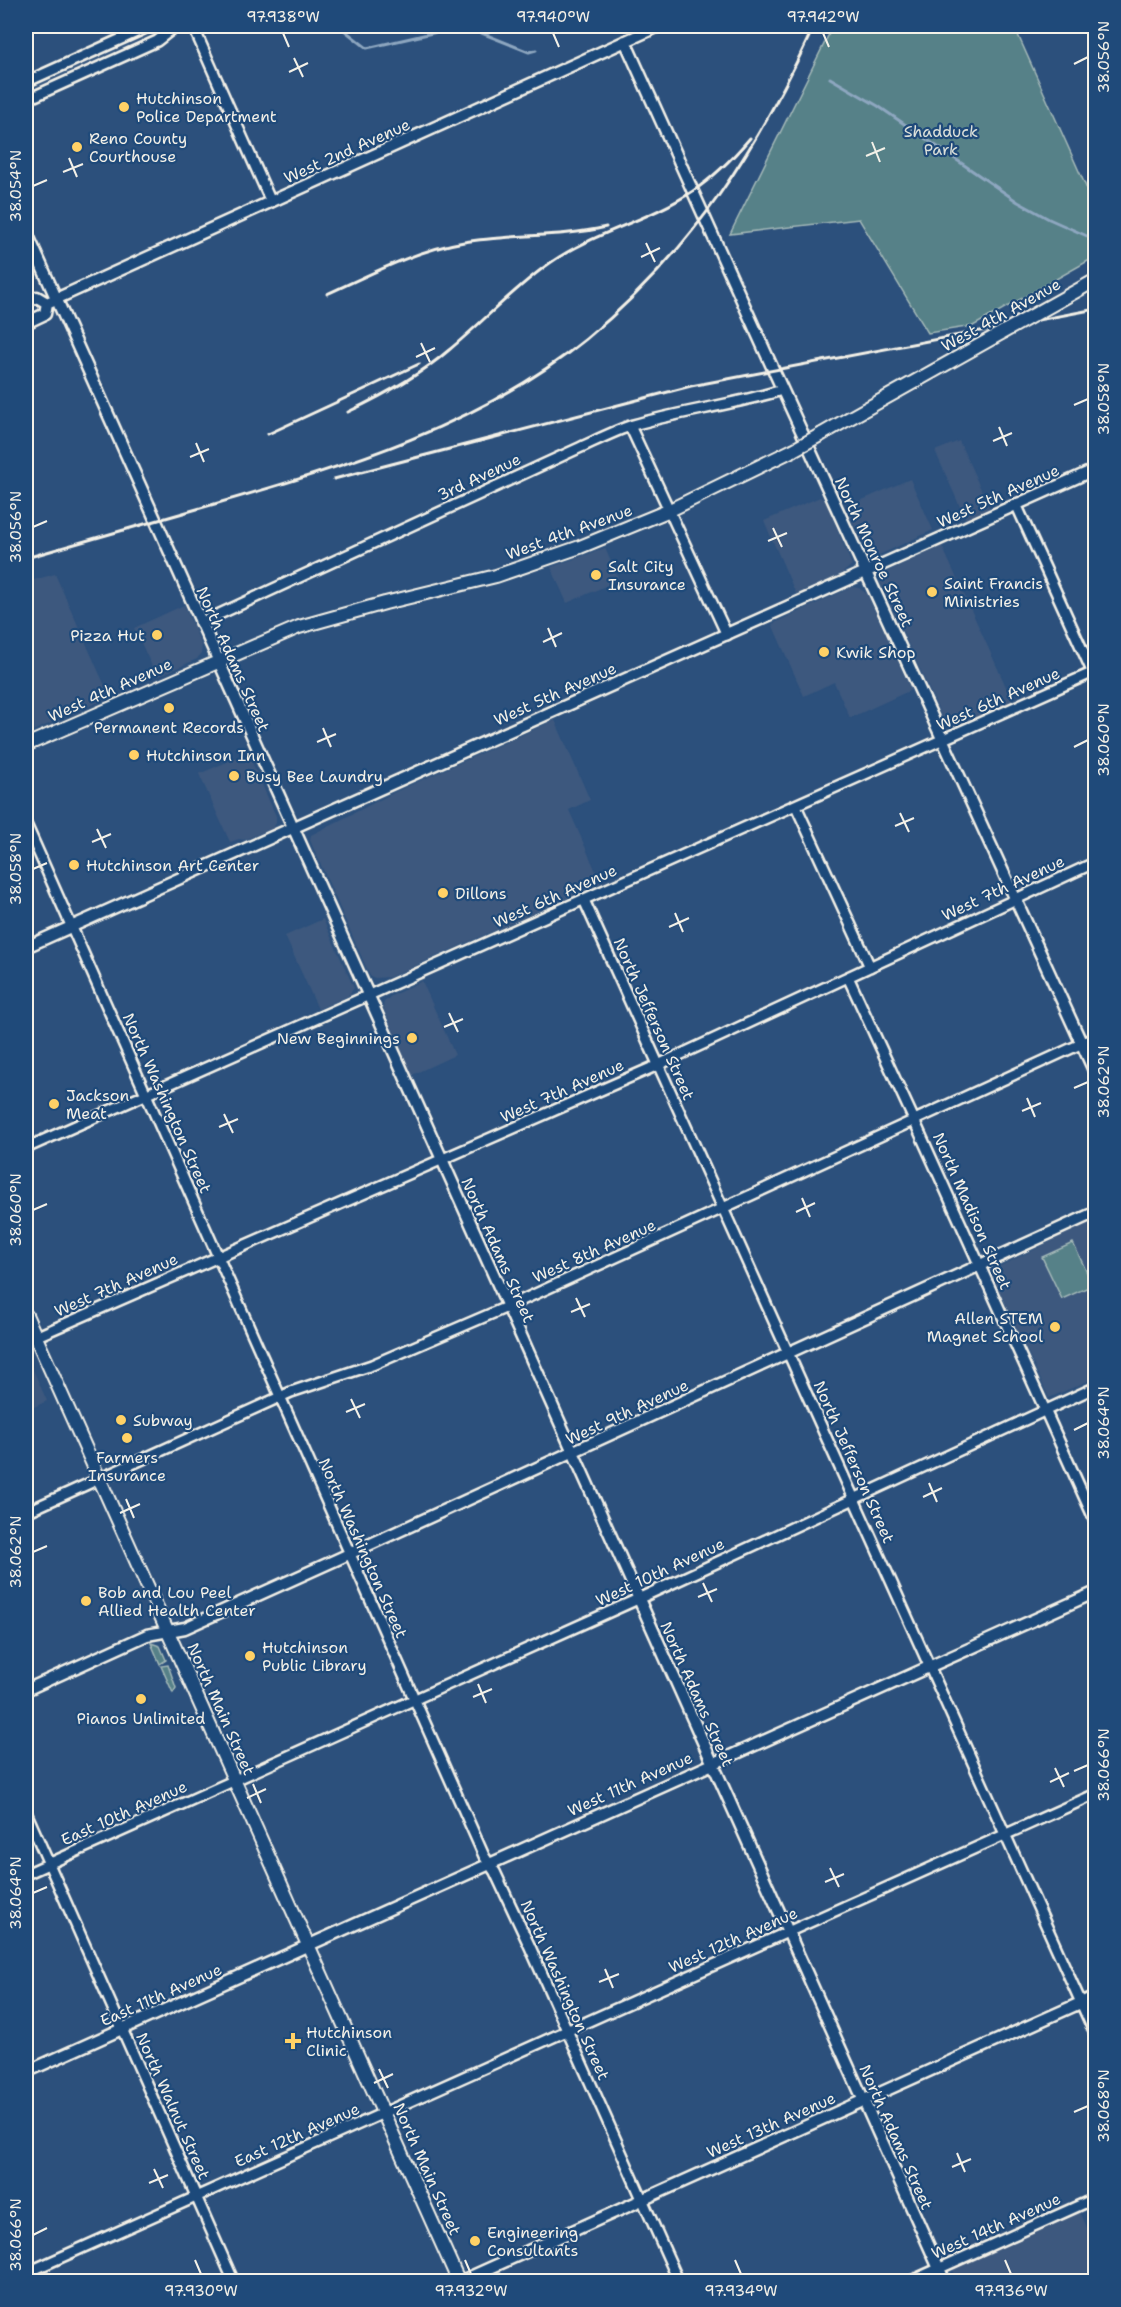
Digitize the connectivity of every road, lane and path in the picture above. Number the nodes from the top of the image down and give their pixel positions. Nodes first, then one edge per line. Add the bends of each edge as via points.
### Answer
1 (150, 26) edge
2 (176, 26) edge
3 (193, 26) edge
4 (659, 26) edge
5 (625, 41) junction
6 (26, 82) edge
7 (26, 100) edge
8 (271, 202) junction
9 (26, 231) edge
10 (1095, 280) edge
11 (52, 301) junction
12 (26, 302) edge
13 (26, 322) edge
14 (782, 390) junction
15 (630, 426) junction
16 (1095, 469) edge
17 (1016, 504) junction
18 (670, 510) junction
19 (866, 572) junction
20 (200, 623) junction
21 (727, 635) junction
22 (218, 661) junction
23 (1094, 675) edge
24 (943, 740) junction
25 (26, 745) edge
26 (796, 806) junction
27 (26, 824) edge
28 (292, 827) junction
29 (1095, 862) edge
30 (1016, 899) junction
31 (584, 900) junction
32 (71, 926) junction
33 (26, 946) edge
34 (870, 966) junction
35 (848, 977) junction
36 (368, 996) junction
37 (1095, 1037) edge
38 (1081, 1043) junction
39 (658, 1065) junction
40 (1095, 1075) edge
41 (147, 1094) junction
42 (914, 1120) junction
43 (26, 1148) edge
44 (441, 1160) junction
45 (724, 1209) junction
46 (1095, 1212) edge
47 (219, 1257) junction
48 (980, 1266) junction
49 (507, 1307) junction
50 (26, 1315) edge
51 (30, 1339) edge
52 (789, 1353) junction
53 (1095, 1387) edge
54 (280, 1397) junction
55 (1045, 1411) junction
56 (573, 1453) junction
57 (99, 1479) junction
58 (854, 1498) junction
59 (26, 1512) edge
60 (1095, 1524) edge
61 (349, 1555) junction
62 (1095, 1592) edge
63 (639, 1599) junction
64 (168, 1631) junction
65 (930, 1666) junction
66 (26, 1690) edge
67 (413, 1700) junction
68 (712, 1764) junction
69 (234, 1780) junction
70 (1095, 1794) edge
71 (26, 1812) edge
72 (1005, 1834) junction
73 (49, 1864) junction
74 (489, 1864) junction
75 (26, 1874) edge
76 (788, 1932) junction
77 (308, 1945) junction
78 (1095, 1996) edge
79 (1080, 2002) junction
80 (122, 2028) junction
81 (567, 2031) junction
82 (1095, 2036) edge
83 (26, 2072) edge
84 (863, 2100) junction
85 (384, 2113) junction
86 (197, 2196) junction
87 (1095, 2198) edge
88 (642, 2199) junction
89 (939, 2268) junction
90 (26, 2273) edge
91 (234, 2282) edge
92 (459, 2282) edge
93 (679, 2282) edge
94 (909, 2282) edge
95 (945, 2282) edge

1 - 6 street
2 - 7 street via 157,41
3 - 8 street
4 - 5 street, West 2nd Avenue
5 - 8 street, West 2nd Avenue
5 - 14 street, North Monroe Street
8 - 11 street, West 2nd Avenue
9 - 11 street, North Adams Street
10 - 18 main road, West 4th Avenue, bridge via 793,450
11 - 12 street, West 2nd Avenue via 37,297
11 - 13 street, West 2nd Avenue via 45,314
11 - 20 street, North Adams Street
14 - 15 street, 3rd Avenue
14 - 19 street, North Monroe Street
15 - 18 street
15 - 20 street, 3rd Avenue
16 - 17 street, West 5th Avenue
17 - 19 street, West 5th Avenue
17 - 23 street
18 - 21 street
18 - 22 main road, West 4th Avenue via 496,576 299,627
19 - 21 street, West 5th Avenue
19 - 24 street, North Monroe Street
20 - 22 street, North Adams Street
21 - 28 street, West 5th Avenue
22 - 25 main road, West 4th Avenue
22 - 28 street, North Adams Street
23 - 24 street, West 6th Avenue
24 - 26 street, West 6th Avenue
24 - 30 street, North Monroe Street
26 - 31 street, West 6th Avenue
26 - 34 street
27 - 32 street, North Washington Street
28 - 32 street, West 5th Avenue
28 - 36 street, North Adams Street
29 - 30 street, West 7th Avenue
30 - 34 street, West 7th Avenue
30 - 38 street, North Monroe Street
31 - 36 street, West 6th Avenue
31 - 39 street, North Jefferson Street
32 - 33 street, West 5th Avenue
32 - 41 street, North Washington Street
34 - 35 street, West 7th Avenue
35 - 39 street, West 7th Avenue
35 - 42 street, North Madison Street
36 - 41 street, West 6th Avenue
36 - 44 street, North Adams Street
37 - 38 street, West 8th Avenue
38 - 40 street, North Monroe Street
38 - 42 street, West 8th Avenue
39 - 44 street, West 7th Avenue
39 - 45 street, North Jefferson Street
41 - 43 street, West 6th Avenue
41 - 47 street, North Washington Street
42 - 45 street, West 8th Avenue
42 - 48 street, North Madison Street
44 - 47 street, West 7th Avenue
44 - 49 street, North Adams Street
45 - 49 street, West 8th Avenue
45 - 52 street, North Jefferson Street
46 - 48 street, West 9th Avenue
47 - 51 street, West 7th Avenue
47 - 54 street, North Washington Street
48 - 52 street, West 9th Avenue
48 - 55 street, North Madison Street
49 - 54 street, West 8th Avenue via 372,1365
49 - 56 street, North Adams Street
50 - 51 main road, North Main Street
51 - 57 main road, North Main Street
52 - 56 street, West 9th Avenue
52 - 58 street, North Jefferson Street
53 - 55 street, West 10th Avenue
54 - 57 street, West 8th Avenue
54 - 61 street, North Washington Street
55 - 58 street, West 10th Avenue
55 - 60 street, North Madison Street
56 - 61 street, West 9th Avenue
56 - 63 street, North Adams Street
57 - 59 street, West 8th Avenue
57 - 64 main road, North Main Street
58 - 63 street, West 10th Avenue
58 - 65 street, North Jefferson Street
61 - 64 street, West 9th Avenue via 184,1628
61 - 67 street, North Washington Street
62 - 65 street, West 11th Avenue
63 - 67 street, West 10th Avenue
63 - 68 street, North Adams Street
64 - 66 street, West 9th Avenue via 147,1635
64 - 69 main road, North Main Street
65 - 68 street, West 11th Avenue
65 - 72 street, North Jefferson Street
67 - 69 street, West 10th Avenue
67 - 74 street, North Washington Street
68 - 74 street, West 11th Avenue
68 - 76 street, North Adams Street
69 - 73 street, East 10th Avenue
69 - 77 main road, North Main Street
70 - 72 street, West 12th Avenue
71 - 73 street, North Walnut Street
72 - 76 street, West 12th Avenue
72 - 79 street, North Jefferson Street
73 - 75 street, East 10th Avenue
73 - 80 street, North Walnut Street
74 - 77 street, West 11th Avenue
74 - 81 street, North Washington Street
76 - 81 street, West 12th Avenue
76 - 84 street, North Adams Street
77 - 80 street, East 11th Avenue
77 - 85 main road, North Main Street
78 - 79 street, West 13th Avenue
79 - 82 street, North Jefferson Street
79 - 84 street, West 13th Avenue
80 - 83 street, East 11th Avenue
80 - 86 street, North Walnut Street
81 - 85 street, West 12th Avenue
81 - 88 street, North Washington Street
84 - 88 street, West 13th Avenue
84 - 89 street, North Adams Street
85 - 86 street, East 12th Avenue
85 - 92 main road, North Main Street
86 - 90 street, East 12th Avenue
86 - 91 street, North Walnut Street
87 - 89 street, West 14th Avenue
88 - 92 street, West 13th Avenue
88 - 93 street, North Washington Street
89 - 94 street, West 14th Avenue
89 - 95 street, North Adams Street

